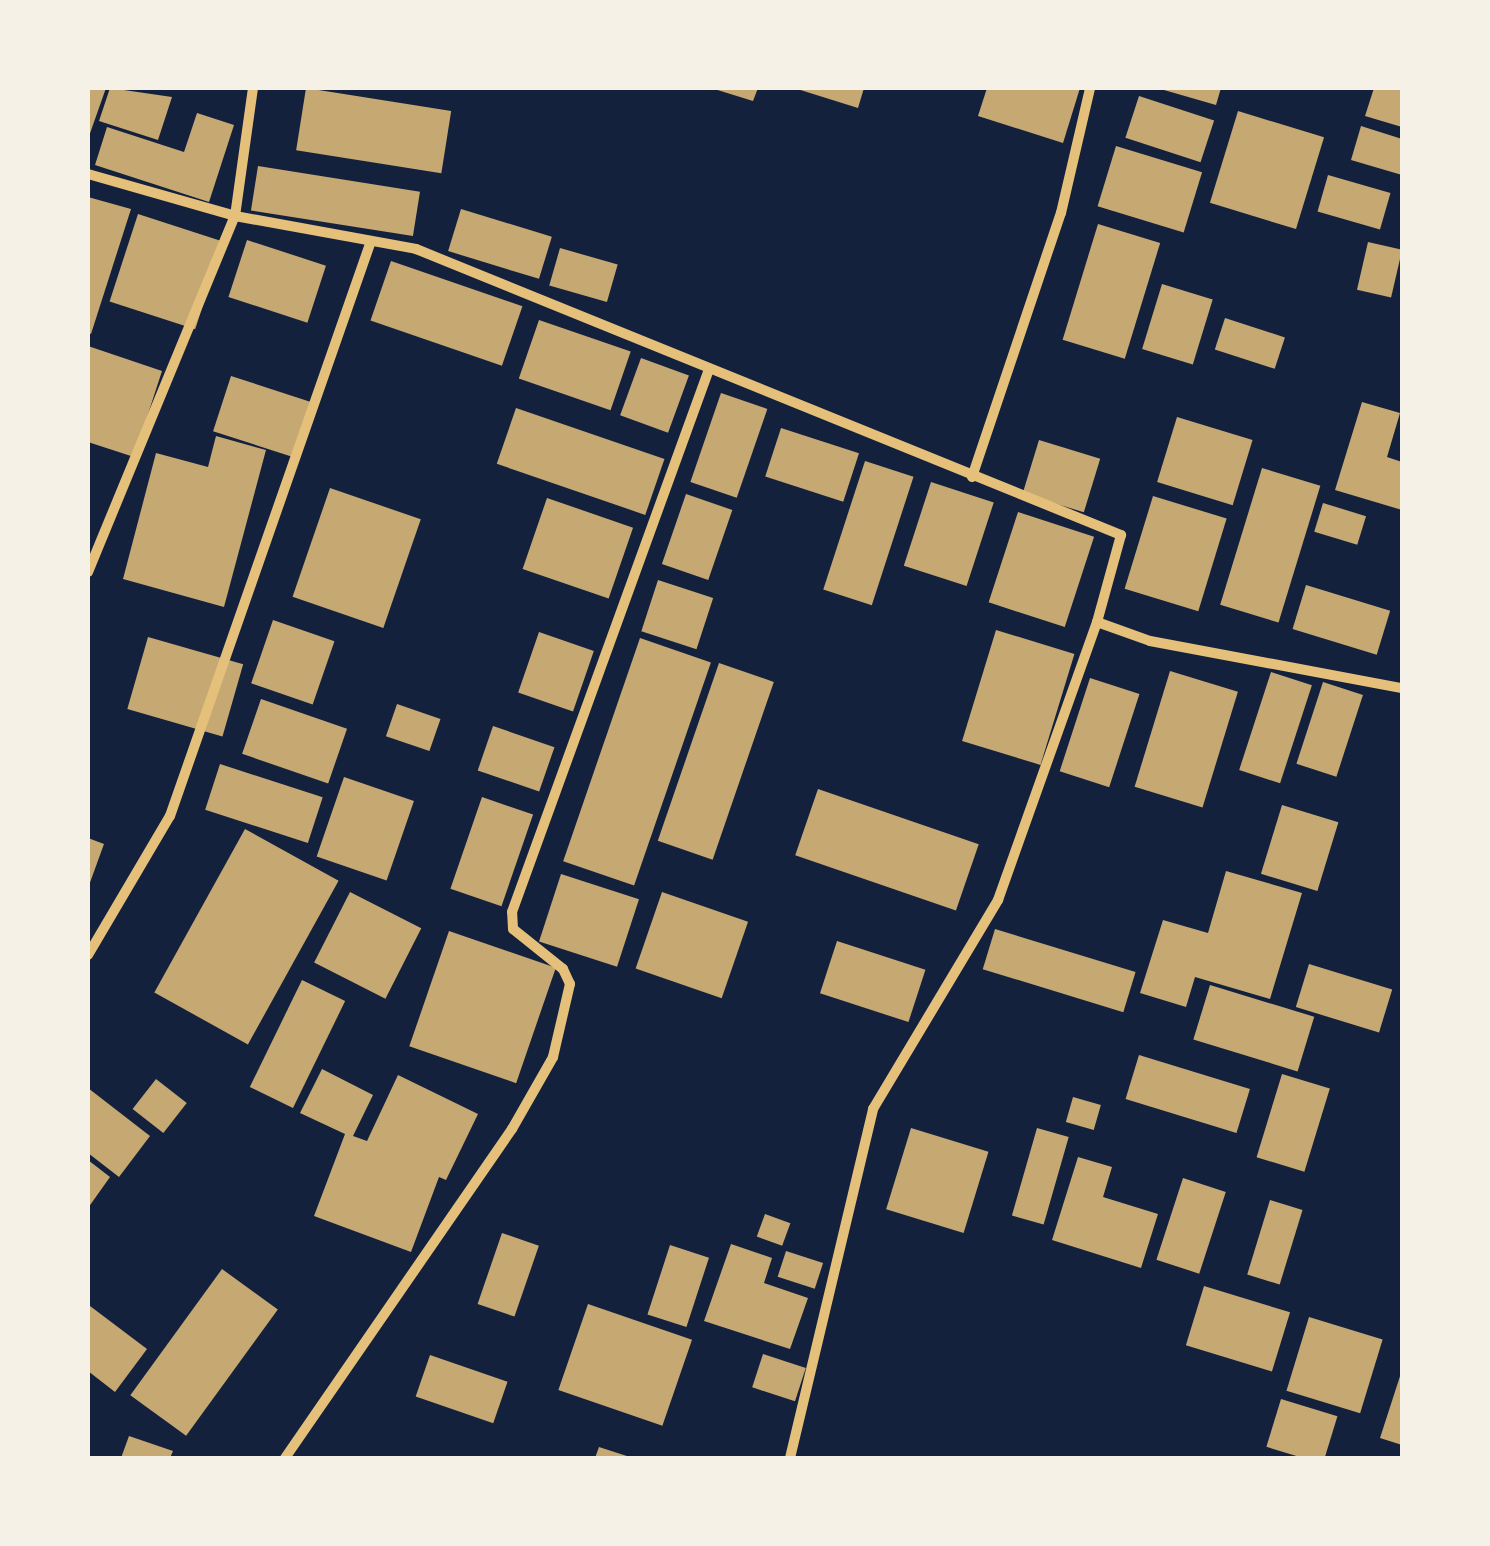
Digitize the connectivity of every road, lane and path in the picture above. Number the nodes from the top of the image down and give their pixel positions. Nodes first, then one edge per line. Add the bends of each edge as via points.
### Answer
1 (253, 88) edge
2 (1090, 88) edge
3 (88, 174) edge
4 (235, 216) junction
5 (371, 241) junction
6 (708, 372) junction
7 (972, 477) junction
8 (88, 572) edge
9 (1097, 622) junction
10 (1402, 688) edge
11 (88, 956) edge
12 (285, 1458) edge
13 (790, 1458) edge

1 - 4 street
2 - 7 street via 1061,212
3 - 4 street
4 - 5 street
4 - 8 street
5 - 6 street via 416,249
5 - 11 street via 170,816
6 - 7 street
6 - 12 street via 512,912 513,929 564,968 570,984 553,1057 512,1130
7 - 9 street via 1121,535
9 - 10 street via 1150,641
9 - 13 street via 998,900 873,1109

